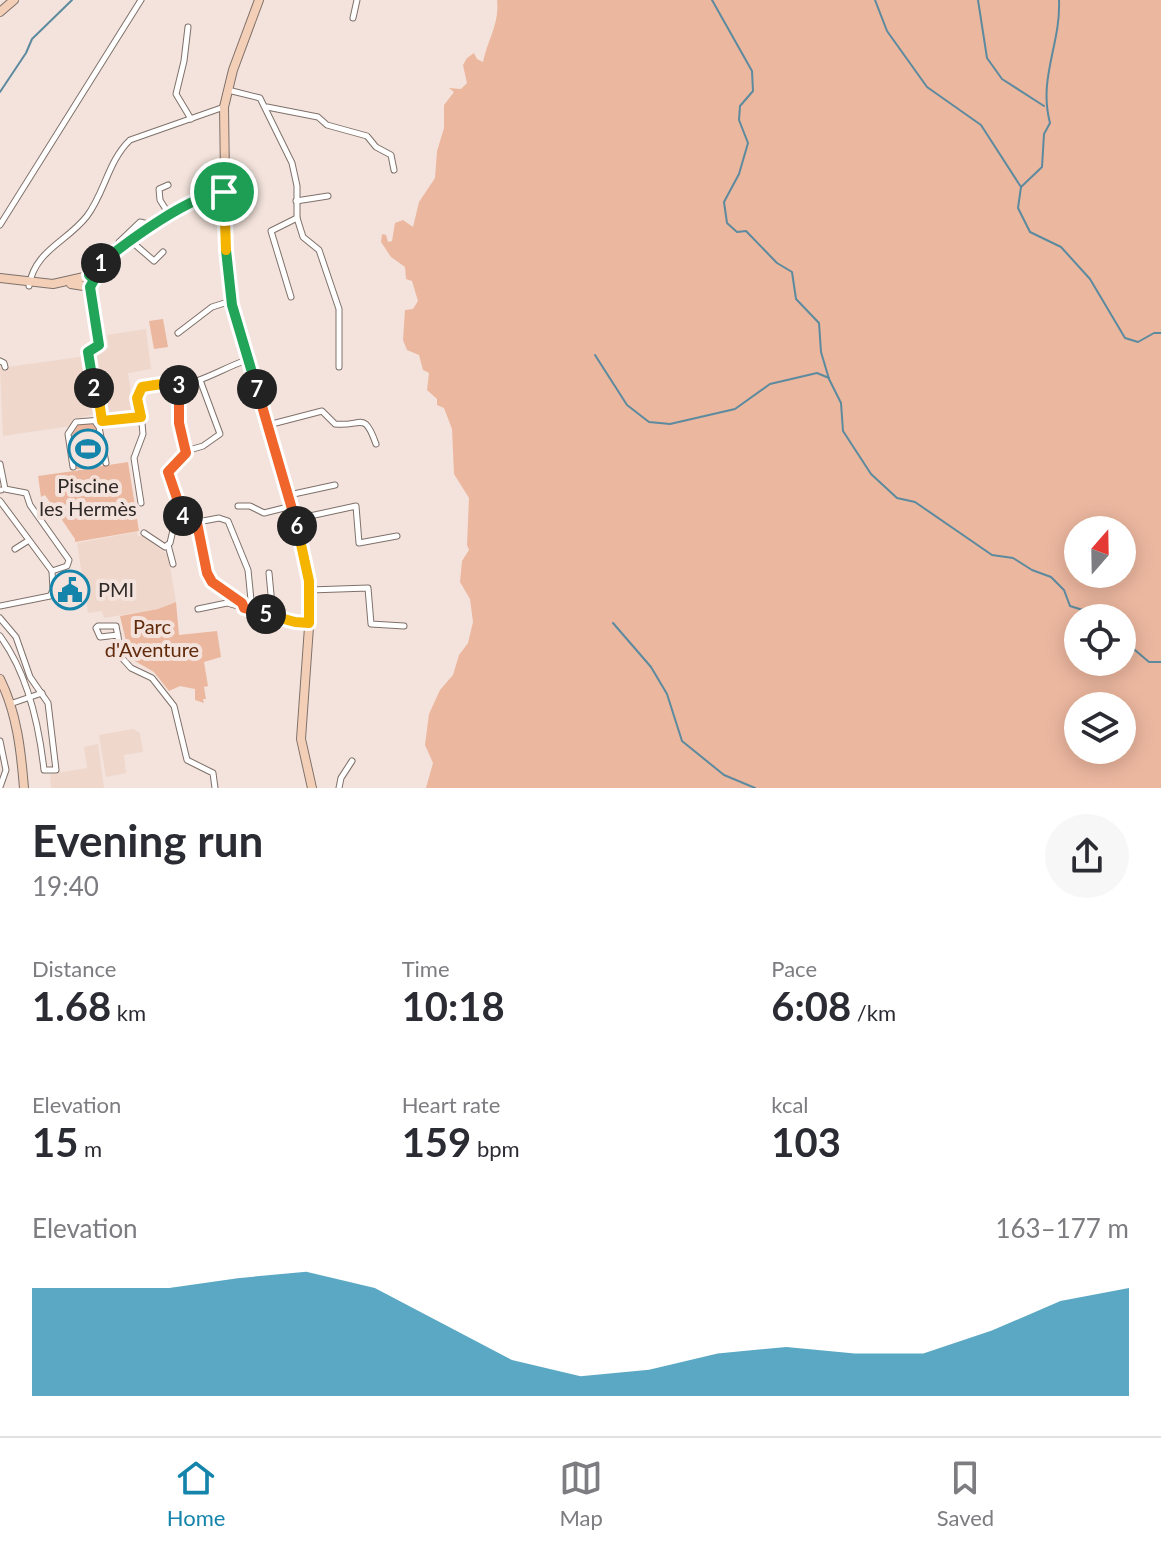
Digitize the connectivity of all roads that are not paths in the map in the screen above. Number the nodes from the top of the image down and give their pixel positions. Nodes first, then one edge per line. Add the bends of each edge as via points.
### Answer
1 (14, 0) edge
2 (141, 0) edge
3 (259, 0) edge
4 (357, 0) edge
5 (0, 12) edge
6 (353, 18) dead end
7 (188, 27) dead end
8 (227, 90) junction
9 (224, 107) junction
10 (266, 107) junction
11 (191, 119) junction
12 (394, 170) dead end
13 (168, 185) dead end
14 (224, 192) junction
15 (328, 196) dead end
16 (296, 201) junction
17 (170, 216) junction
18 (297, 218) junction
19 (0, 225) edge
20 (153, 226) junction
21 (131, 241) junction
22 (121, 249) junction
23 (163, 252) dead end
24 (0, 280) edge
25 (88, 281) junction
26 (30, 285) junction
27 (291, 297) dead end
28 (231, 301) junction
29 (178, 333) dead end
30 (248, 359) junction
31 (0, 361) edge
32 (5, 367) dead end
33 (339, 367) dead end
34 (200, 380) junction
35 (180, 386) junction
36 (141, 417) junction
37 (99, 422) junction
38 (268, 425) junction
39 (376, 444) dead end
40 (186, 451) junction
41 (106, 463) dead end
42 (0, 464) edge
43 (73, 467) dead end
44 (335, 485) dead end
45 (1, 490) edge
46 (288, 495) junction
47 (0, 501) edge
48 (141, 503) dead end
49 (238, 506) dead end
50 (292, 506) junction
51 (296, 519) junction
52 (186, 522) junction
53 (197, 523) junction
54 (144, 533) dead end
55 (397, 536) dead end
56 (27, 540) junction
57 (168, 545) junction
58 (15, 549) dead end
59 (173, 564) dead end
60 (52, 571) junction
61 (269, 573) dead end
62 (310, 590) junction
63 (0, 606) edge
64 (244, 608) junction
65 (198, 609) dead end
66 (252, 610) junction
67 (273, 616) junction
68 (0, 618) edge
69 (309, 623) junction
70 (404, 626) dead end
71 (118, 635) dead end
72 (0, 636) edge
73 (0, 679) edge
74 (42, 693) junction
75 (29, 697) junction
76 (10, 704) junction
77 (0, 741) edge
78 (352, 761) dead end
79 (0, 787) edge
80 (24, 788) edge
81 (215, 788) edge
82 (312, 788) edge
83 (339, 788) edge

1 - 5 street
2 - 19 street
3 - 8 street
4 - 6 street
7 - 11 street via 176,94
8 - 9 street
8 - 10 street via 260,98
9 - 11 street
9 - 14 street
10 - 12 street via 318,117 327,125 367,136 391,155
10 - 16 street via 292,163
11 - 26 street via 125,145 87,215 43,255
13 - 17 street via 159,189
14 - 17 street
14 - 28 street
15 - 16 street
16 - 18 street
17 - 20 street
18 - 27 street via 271,231
18 - 33 street via 303,237 319,250 339,309
20 - 21 street
20 - 22 street via 140,222 121,237
21 - 22 street
21 - 23 street via 154,261
22 - 25 street
24 - 26 street
25 - 26 street
25 - 37 street via 99,345 88,352
28 - 29 street via 212,307
28 - 30 street
30 - 34 street
30 - 38 street
31 - 32 street
34 - 35 street
34 - 40 street via 220,434
35 - 36 street via 142,387 137,398
35 - 40 street via 179,423
36 - 37 street
36 - 48 street via 142,441 134,458
37 - 41 street
37 - 43 street via 76,422 71,428
38 - 39 street via 322,411 335,424 365,422
38 - 46 street
40 - 52 street via 168,472
42 - 45 street
44 - 46 street
45 - 60 street via 22,490 69,560
46 - 50 street
47 - 56 street
49 - 50 street via 264,513
50 - 51 street
51 - 55 street via 356,506 359,543
51 - 62 street
52 - 53 street
52 - 57 street via 173,530
53 - 64 street via 207,573
53 - 66 street via 228,521 248,570
54 - 57 street
56 - 58 street
56 - 60 street
57 - 59 street
60 - 63 street via 50,596
61 - 67 street
62 - 69 street
62 - 70 street via 368,588 371,624
64 - 65 street via 227,603
64 - 66 street
66 - 67 street
67 - 69 street
68 - 74 street via 16,637 26,669
69 - 82 street via 301,739
71 - 81 street via 126,663 149,676 169,697 184,756 213,773
72 - 75 street
73 - 76 street
74 - 75 street
74 - 75 street via 48,703 56,770 44,770
75 - 76 street
76 - 80 street
77 - 79 street via 6,770
78 - 83 street

